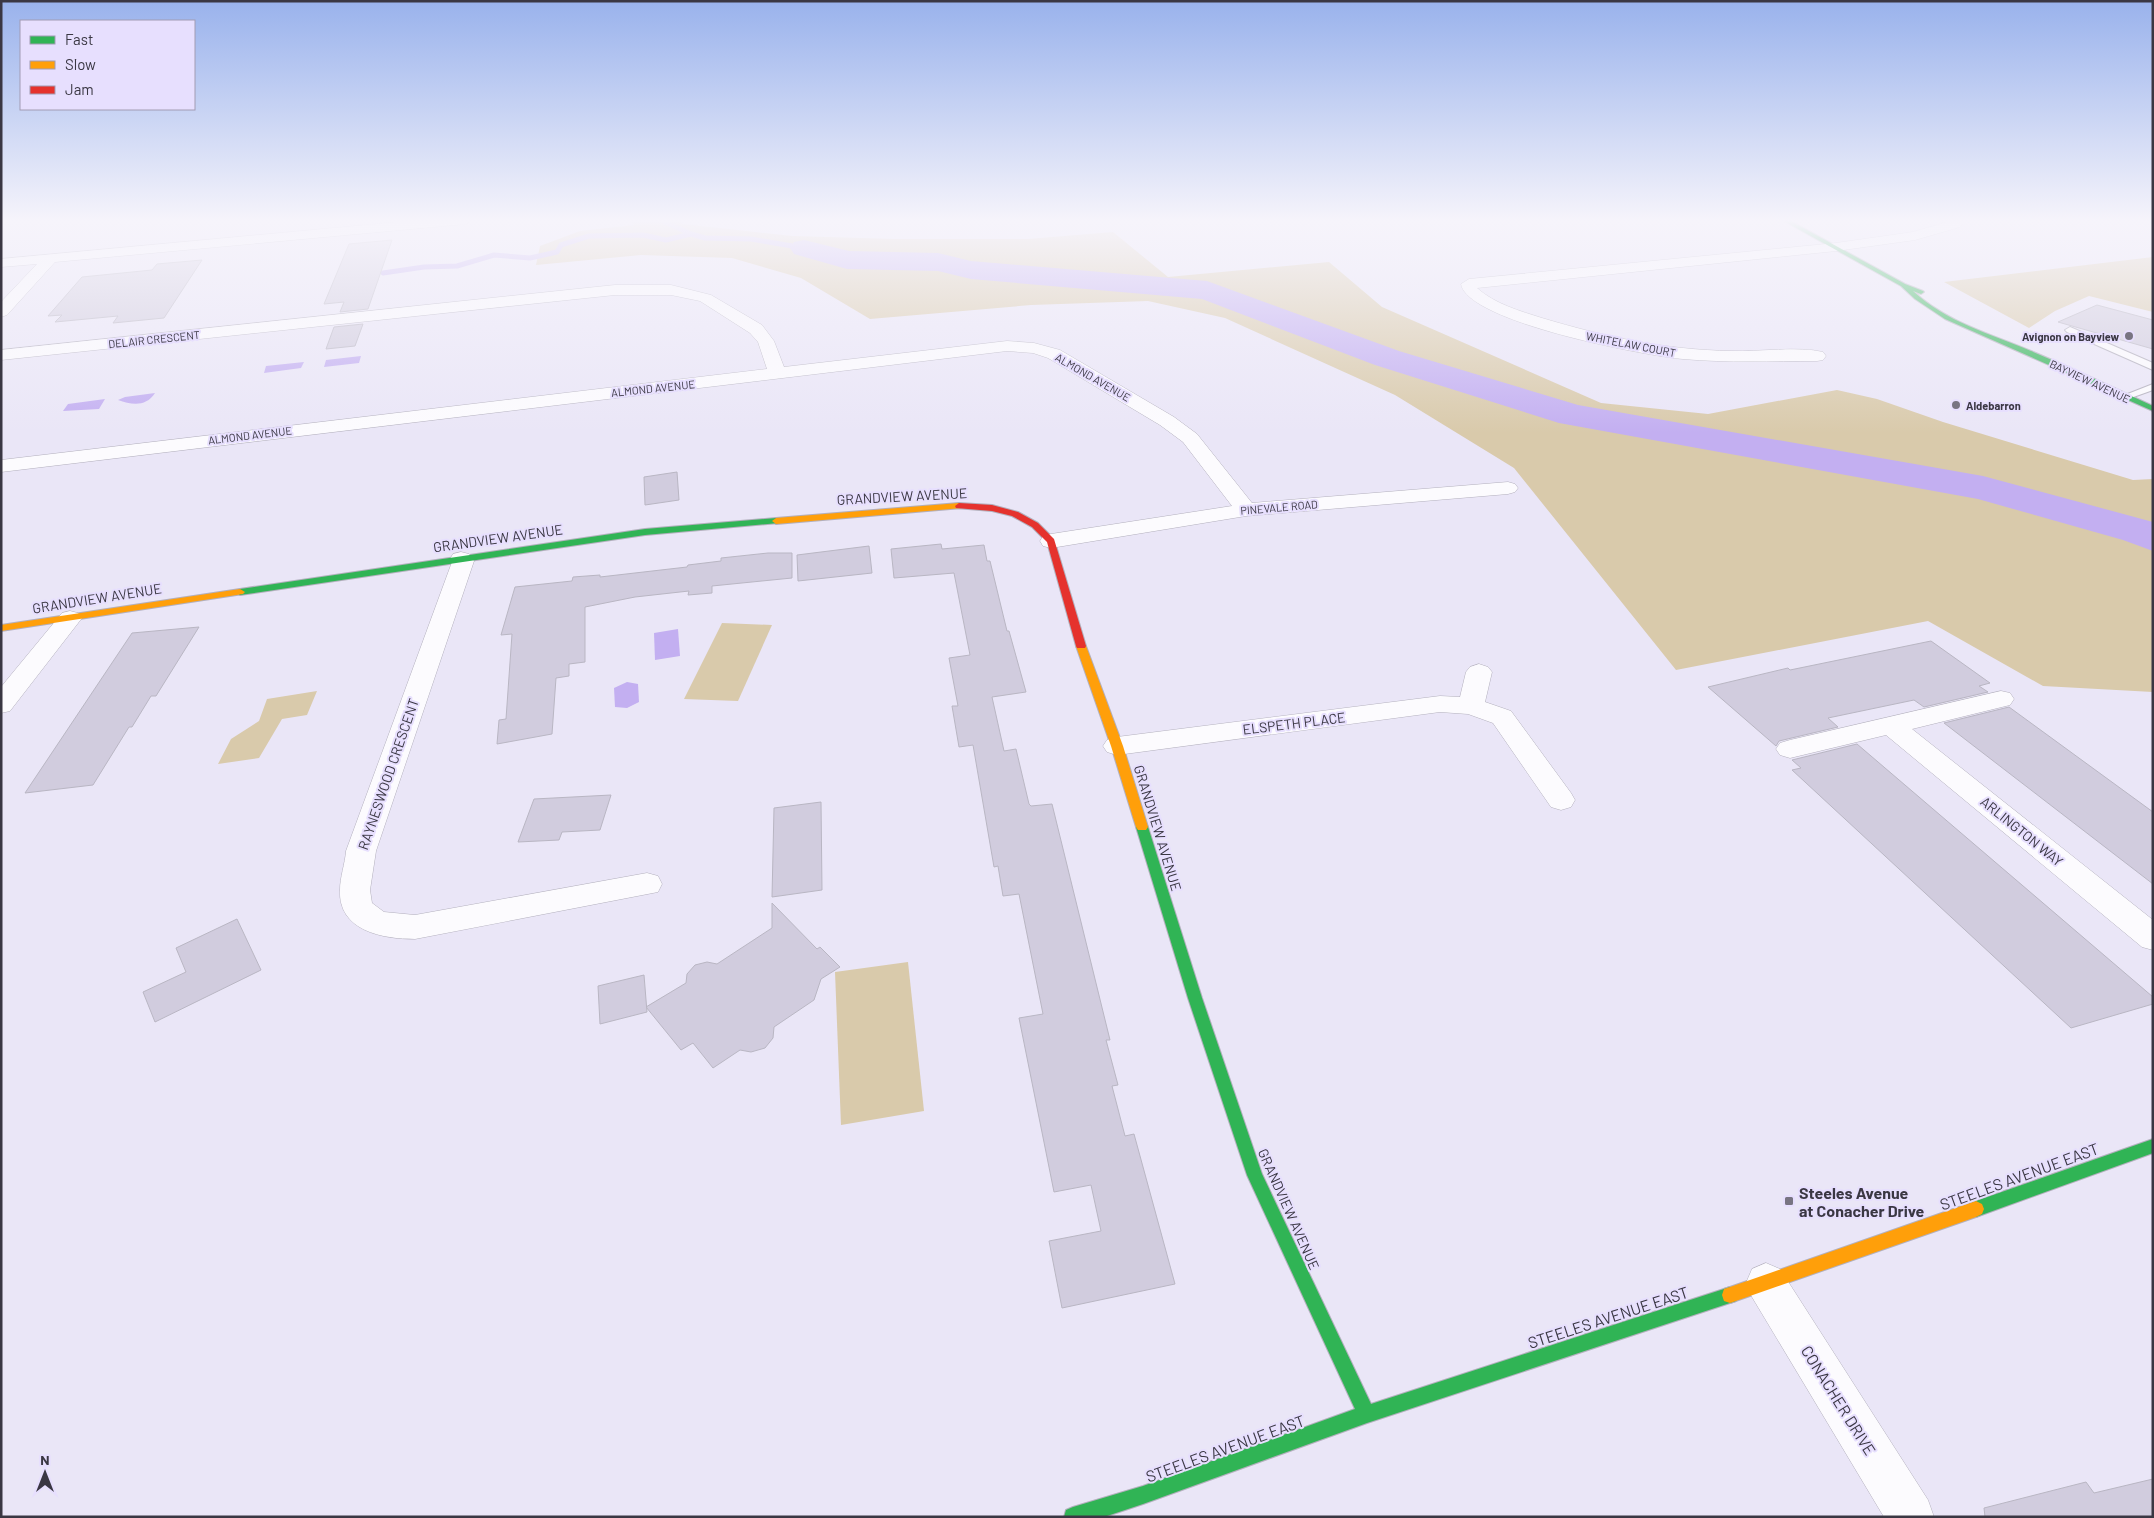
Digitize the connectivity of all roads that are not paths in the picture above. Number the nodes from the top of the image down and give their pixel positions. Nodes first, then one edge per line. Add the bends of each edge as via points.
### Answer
1 (21, 291) edge
2 (607, 291) edge
3 (675, 291) edge
4 (1471, 291) edge
5 (1909, 291) edge
6 (1919, 291) edge
7 (1934, 296) dead end
8 (1, 312) edge
9 (1988, 323) dead end
10 (2070, 330) dead end
11 (2028, 352) junction
12 (1, 355) edge
13 (1817, 356) dead end
14 (2153, 367) edge
15 (777, 374) junction
16 (2153, 387) edge
17 (2125, 397) junction
18 (2153, 409) edge
19 (1, 466) edge
20 (1508, 488) dead end
21 (1246, 510) junction
22 (1051, 541) junction
23 (461, 559) junction
24 (70, 618) junction
25 (1, 628) edge
26 (1478, 672) dead end
27 (2001, 699) dead end
28 (1, 705) edge
29 (1471, 706) junction
30 (1891, 725) junction
31 (1117, 746) junction
32 (1790, 750) dead end
33 (1561, 800) dead end
34 (647, 884) dead end
35 (2153, 938) edge
36 (2153, 1146) edge
37 (1766, 1283) junction
38 (1367, 1414) junction
39 (1073, 1517) edge
40 (1911, 1517) edge

1 - 8 street
2 - 12 street, DELAIR CRESCENT
3 - 15 street, DELAIR CRESCENT via 705,298 756,329 766,341
4 - 13 street, WHITELAW COURT via 1515,315 1654,350 1684,354
5 - 11 street, BAYVIEW AVENUE via 1920,303 1978,334
6 - 7 street, BAYVIEW AVENUE
9 - 11 street, BAYVIEW AVENUE via 2010,335
10 - 14 lane
11 - 17 street, BAYVIEW AVENUE
15 - 19 street, ALMOND AVENUE
15 - 21 street, ALMOND AVENUE via 1007,346 1034,348 1054,354 1190,438
16 - 17 lane
17 - 18 street, BAYVIEW AVENUE
20 - 21 street, PINEVALE ROAD
21 - 22 street, PINEVALE ROAD
22 - 23 street, GRANDVIEW AVENUE via 1035,524 1015,514 992,508 958,506 708,525
22 - 31 street, GRANDVIEW AVENUE via 1076,632
23 - 24 street, GRANDVIEW AVENUE
23 - 34 street, RAYNESWOOD CRESCENT via 361,851 355,891 358,910 371,922 415,927
24 - 25 street, GRANDVIEW AVENUE
24 - 28 street
26 - 29 street
27 - 30 street
29 - 31 street, ELSPETH PLACE via 1440,704
29 - 33 street, ELSPETH PLACE via 1502,717
30 - 32 street
30 - 35 street, ARLINGTON WAY
31 - 38 street, GRANDVIEW AVENUE via 1194,998 1255,1175
36 - 37 street, STEELES AVENUE EAST
37 - 38 street, STEELES AVENUE EAST
37 - 40 street, CONACHER DRIVE
38 - 39 street, STEELES AVENUE EAST

